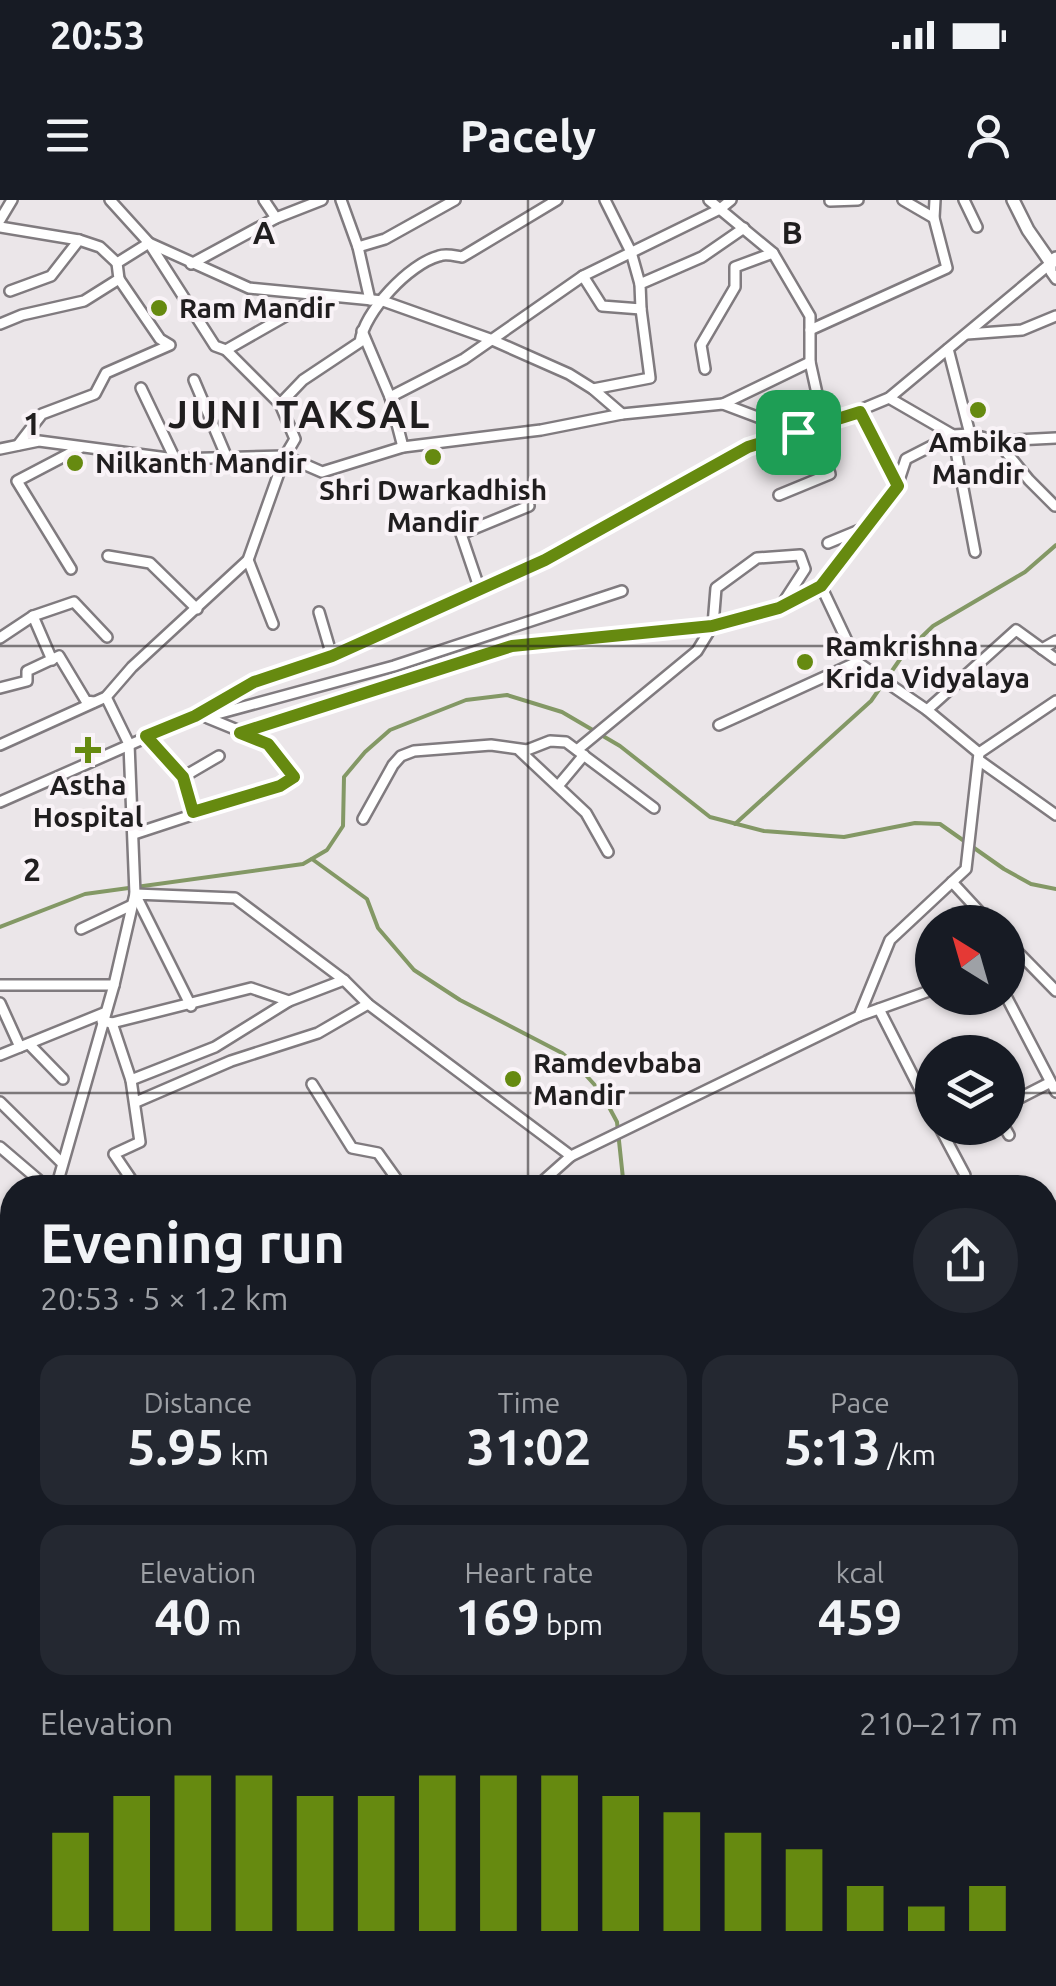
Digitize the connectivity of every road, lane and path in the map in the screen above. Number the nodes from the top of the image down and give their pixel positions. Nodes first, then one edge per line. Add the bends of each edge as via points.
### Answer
1 (12, 200) edge
2 (110, 200) edge
3 (118, 200) edge
4 (264, 200) edge
5 (322, 200) edge
6 (341, 200) edge
7 (455, 200) edge
8 (557, 200) edge
9 (605, 200) edge
10 (709, 200) edge
11 (732, 200) edge
12 (858, 200) edge
13 (904, 200) edge
14 (936, 200) edge
15 (964, 200) edge
16 (1013, 200) edge
17 (830, 202) edge
18 (720, 209) junction
19 (124, 215) junction
20 (276, 218) junction
21 (934, 218) junction
22 (0, 223) edge
23 (977, 227) dead end
24 (744, 228) junction
25 (79, 240) junction
26 (149, 244) junction
27 (358, 246) junction
28 (631, 252) junction
29 (773, 252) junction
30 (1054, 260) edge
31 (117, 263) junction
32 (191, 264) junction
33 (583, 276) junction
34 (118, 279) junction
35 (1056, 279) edge
36 (640, 284) junction
37 (10, 292) dead end
38 (321, 296) junction
39 (370, 300) junction
40 (383, 301) junction
41 (641, 309) junction
42 (1056, 316) edge
43 (0, 324) edge
44 (362, 330) junction
45 (810, 330) junction
46 (967, 334) junction
47 (490, 339) junction
48 (948, 349) junction
49 (226, 350) junction
50 (810, 362) junction
51 (706, 368) dead end
52 (194, 380) dead end
53 (141, 388) dead end
54 (594, 389) junction
55 (390, 397) junction
56 (889, 398) junction
57 (280, 404) junction
58 (722, 404) junction
59 (860, 412) junction
60 (622, 414) junction
61 (820, 426) junction
62 (798, 432) junction
63 (953, 434) junction
64 (970, 434) junction
65 (1056, 438) edge
66 (996, 441) junction
67 (18, 445) junction
68 (83, 447) junction
69 (403, 447) junction
70 (0, 449) edge
71 (285, 456) junction
72 (227, 458) junction
73 (174, 459) junction
74 (898, 486) junction
75 (779, 495) dead end
76 (529, 506) dead end
77 (1055, 506) edge
78 (865, 528) junction
79 (828, 543) dead end
80 (975, 552) dead end
81 (108, 556) dead end
82 (248, 560) junction
83 (72, 569) dead end
84 (821, 586) junction
85 (480, 590) junction
86 (622, 591) dead end
87 (779, 608) junction
88 (196, 609) junction
89 (320, 612) dead end
90 (32, 616) junction
91 (274, 624) dead end
92 (712, 626) junction
93 (107, 637) dead end
94 (0, 638) edge
95 (1056, 642) edge
96 (1042, 649) junction
97 (332, 656) junction
98 (52, 660) junction
99 (1056, 660) edge
100 (857, 662) junction
101 (0, 688) edge
102 (106, 697) junction
103 (1056, 701) edge
104 (94, 702) junction
105 (927, 710) junction
106 (201, 716) junction
107 (719, 725) dead end
108 (240, 733) junction
109 (146, 736) junction
110 (129, 744) junction
111 (0, 745) edge
112 (520, 750) junction
113 (582, 750) junction
114 (220, 756) dead end
115 (980, 757) junction
116 (183, 777) junction
117 (558, 786) junction
118 (0, 802) edge
119 (654, 808) dead end
120 (193, 812) junction
121 (1056, 815) edge
122 (363, 819) dead end
123 (134, 834) junction
124 (608, 852) dead end
125 (952, 882) junction
126 (134, 896) junction
127 (973, 905) edge
128 (81, 929) dead end
129 (1025, 961) edge
130 (344, 980) junction
131 (0, 985) edge
132 (114, 985) junction
133 (1056, 991) edge
134 (915, 996) edge
135 (289, 1001) junction
136 (0, 1003) edge
137 (368, 1004) junction
138 (191, 1006) junction
139 (878, 1010) junction
140 (1016, 1015) edge
141 (858, 1016) junction
142 (106, 1019) junction
143 (24, 1046) junction
144 (0, 1056) edge
145 (63, 1079) dead end
146 (131, 1080) junction
147 (915, 1081) edge
148 (312, 1084) dead end
149 (1053, 1088) edge
150 (1025, 1098) edge
151 (0, 1102) edge
152 (136, 1102) junction
153 (950, 1145) edge
154 (0, 1146) edge
155 (571, 1156) junction
156 (62, 1163) junction
157 (36, 1175) edge
158 (57, 1175) edge
159 (128, 1175) edge
160 (394, 1175) edge
161 (550, 1175) edge
162 (965, 1175) edge

1 - 22 street
2 - 19 street
3 - 19 street
4 - 20 street
5 - 20 street
6 - 27 street
7 - 27 street via 385,239
8 - 40 street via 462,258 442,254 405,273
9 - 28 street
10 - 18 street
11 - 18 street
12 - 17 street
13 - 21 street
14 - 21 street
15 - 23 street
16 - 30 main road
18 - 24 street
18 - 28 street
19 - 26 street
20 - 32 street
21 - 45 street via 947,268
22 - 25 street
24 - 29 street
24 - 36 street via 702,258
25 - 31 street
25 - 37 street via 51,276
26 - 31 street
26 - 32 street
26 - 49 street via 215,346
27 - 39 street
28 - 33 street
28 - 36 street
29 - 45 street via 810,316
29 - 51 street via 736,267 734,287 700,345
30 - 35 street
30 - 46 street
31 - 34 street
32 - 38 street via 248,288
33 - 41 street via 602,306
33 - 47 street
34 - 43 street via 84,300
34 - 67 street via 170,345 106,373 95,394 42,414
36 - 41 street
38 - 39 street
38 - 49 street
39 - 40 street
40 - 44 street
40 - 47 street
41 - 54 street via 650,378
42 - 46 street via 1022,330
44 - 55 street
44 - 57 street via 360,342
45 - 50 street
46 - 48 street
47 - 54 street
47 - 55 street
48 - 56 street
48 - 64 street
49 - 57 street
50 - 58 street
50 - 61 street
52 - 72 street
53 - 73 street
54 - 60 street
55 - 69 street
56 - 59 street
56 - 63 street
57 - 71 street via 294,439
58 - 60 street
58 - 62 street
59 - 61 street
59 - 74 street
60 - 69 street
61 - 62 street
61 - 75 street via 830,474
62 - 85 street via 748,447
63 - 64 street
63 - 74 street via 906,459
63 - 80 street
64 - 66 street
65 - 66 street
66 - 77 street
67 - 68 street via 40,440
67 - 70 street
68 - 73 street
68 - 83 street via 17,480
69 - 71 street via 322,472
71 - 72 street
71 - 82 street
72 - 73 street
74 - 78 street
76 - 85 street via 461,534
78 - 79 street
78 - 84 street
81 - 88 street via 150,563
82 - 88 street
82 - 91 street
84 - 87 street
84 - 100 street
85 - 97 street
86 - 106 street via 394,666
87 - 92 street
87 - 92 street via 805,569 800,554 757,558 716,588
88 - 102 street
89 - 97 street
90 - 93 street via 74,602
90 - 94 street
90 - 98 street
92 - 108 street via 512,646
92 - 113 street via 698,651
95 - 96 street
96 - 99 street
96 - 105 street via 1016,630
97 - 106 street via 254,682
98 - 101 street via 27,671 26,682
98 - 104 street via 59,656 86,701
100 - 105 street
100 - 107 street
102 - 104 street
102 - 110 street
103 - 115 street
104 - 111 street
105 - 115 street
106 - 108 street
106 - 109 street
108 - 120 street via 268,744 294,777
109 - 110 street
109 - 116 street
110 - 118 street
110 - 123 street
112 - 113 street via 558,740
112 - 117 street
112 - 122 street via 480,745 401,756
113 - 117 street
113 - 119 street
114 - 116 street
115 - 121 street
115 - 125 street via 966,870
116 - 120 street
117 - 124 street via 586,813
120 - 123 street
123 - 126 street
125 - 127 street
125 - 141 street via 890,940
126 - 128 street
126 - 130 street via 235,898
126 - 132 street
126 - 138 street
129 - 133 street
130 - 135 street
130 - 137 street
131 - 132 street
132 - 142 street
134 - 139 street
135 - 138 street via 252,988
135 - 146 street via 214,1047
136 - 143 street
137 - 152 street via 318,1033
137 - 155 street
138 - 142 street
139 - 141 street
139 - 147 street
140 - 149 street
141 - 155 street
142 - 143 street
142 - 146 street
142 - 156 street
143 - 144 street
143 - 145 street
146 - 152 street
148 - 160 street via 352,1148 378,1153
149 - 150 street
151 - 156 street
152 - 159 street via 140,1142 114,1154
153 - 162 street
154 - 157 street
155 - 161 street
156 - 158 street

